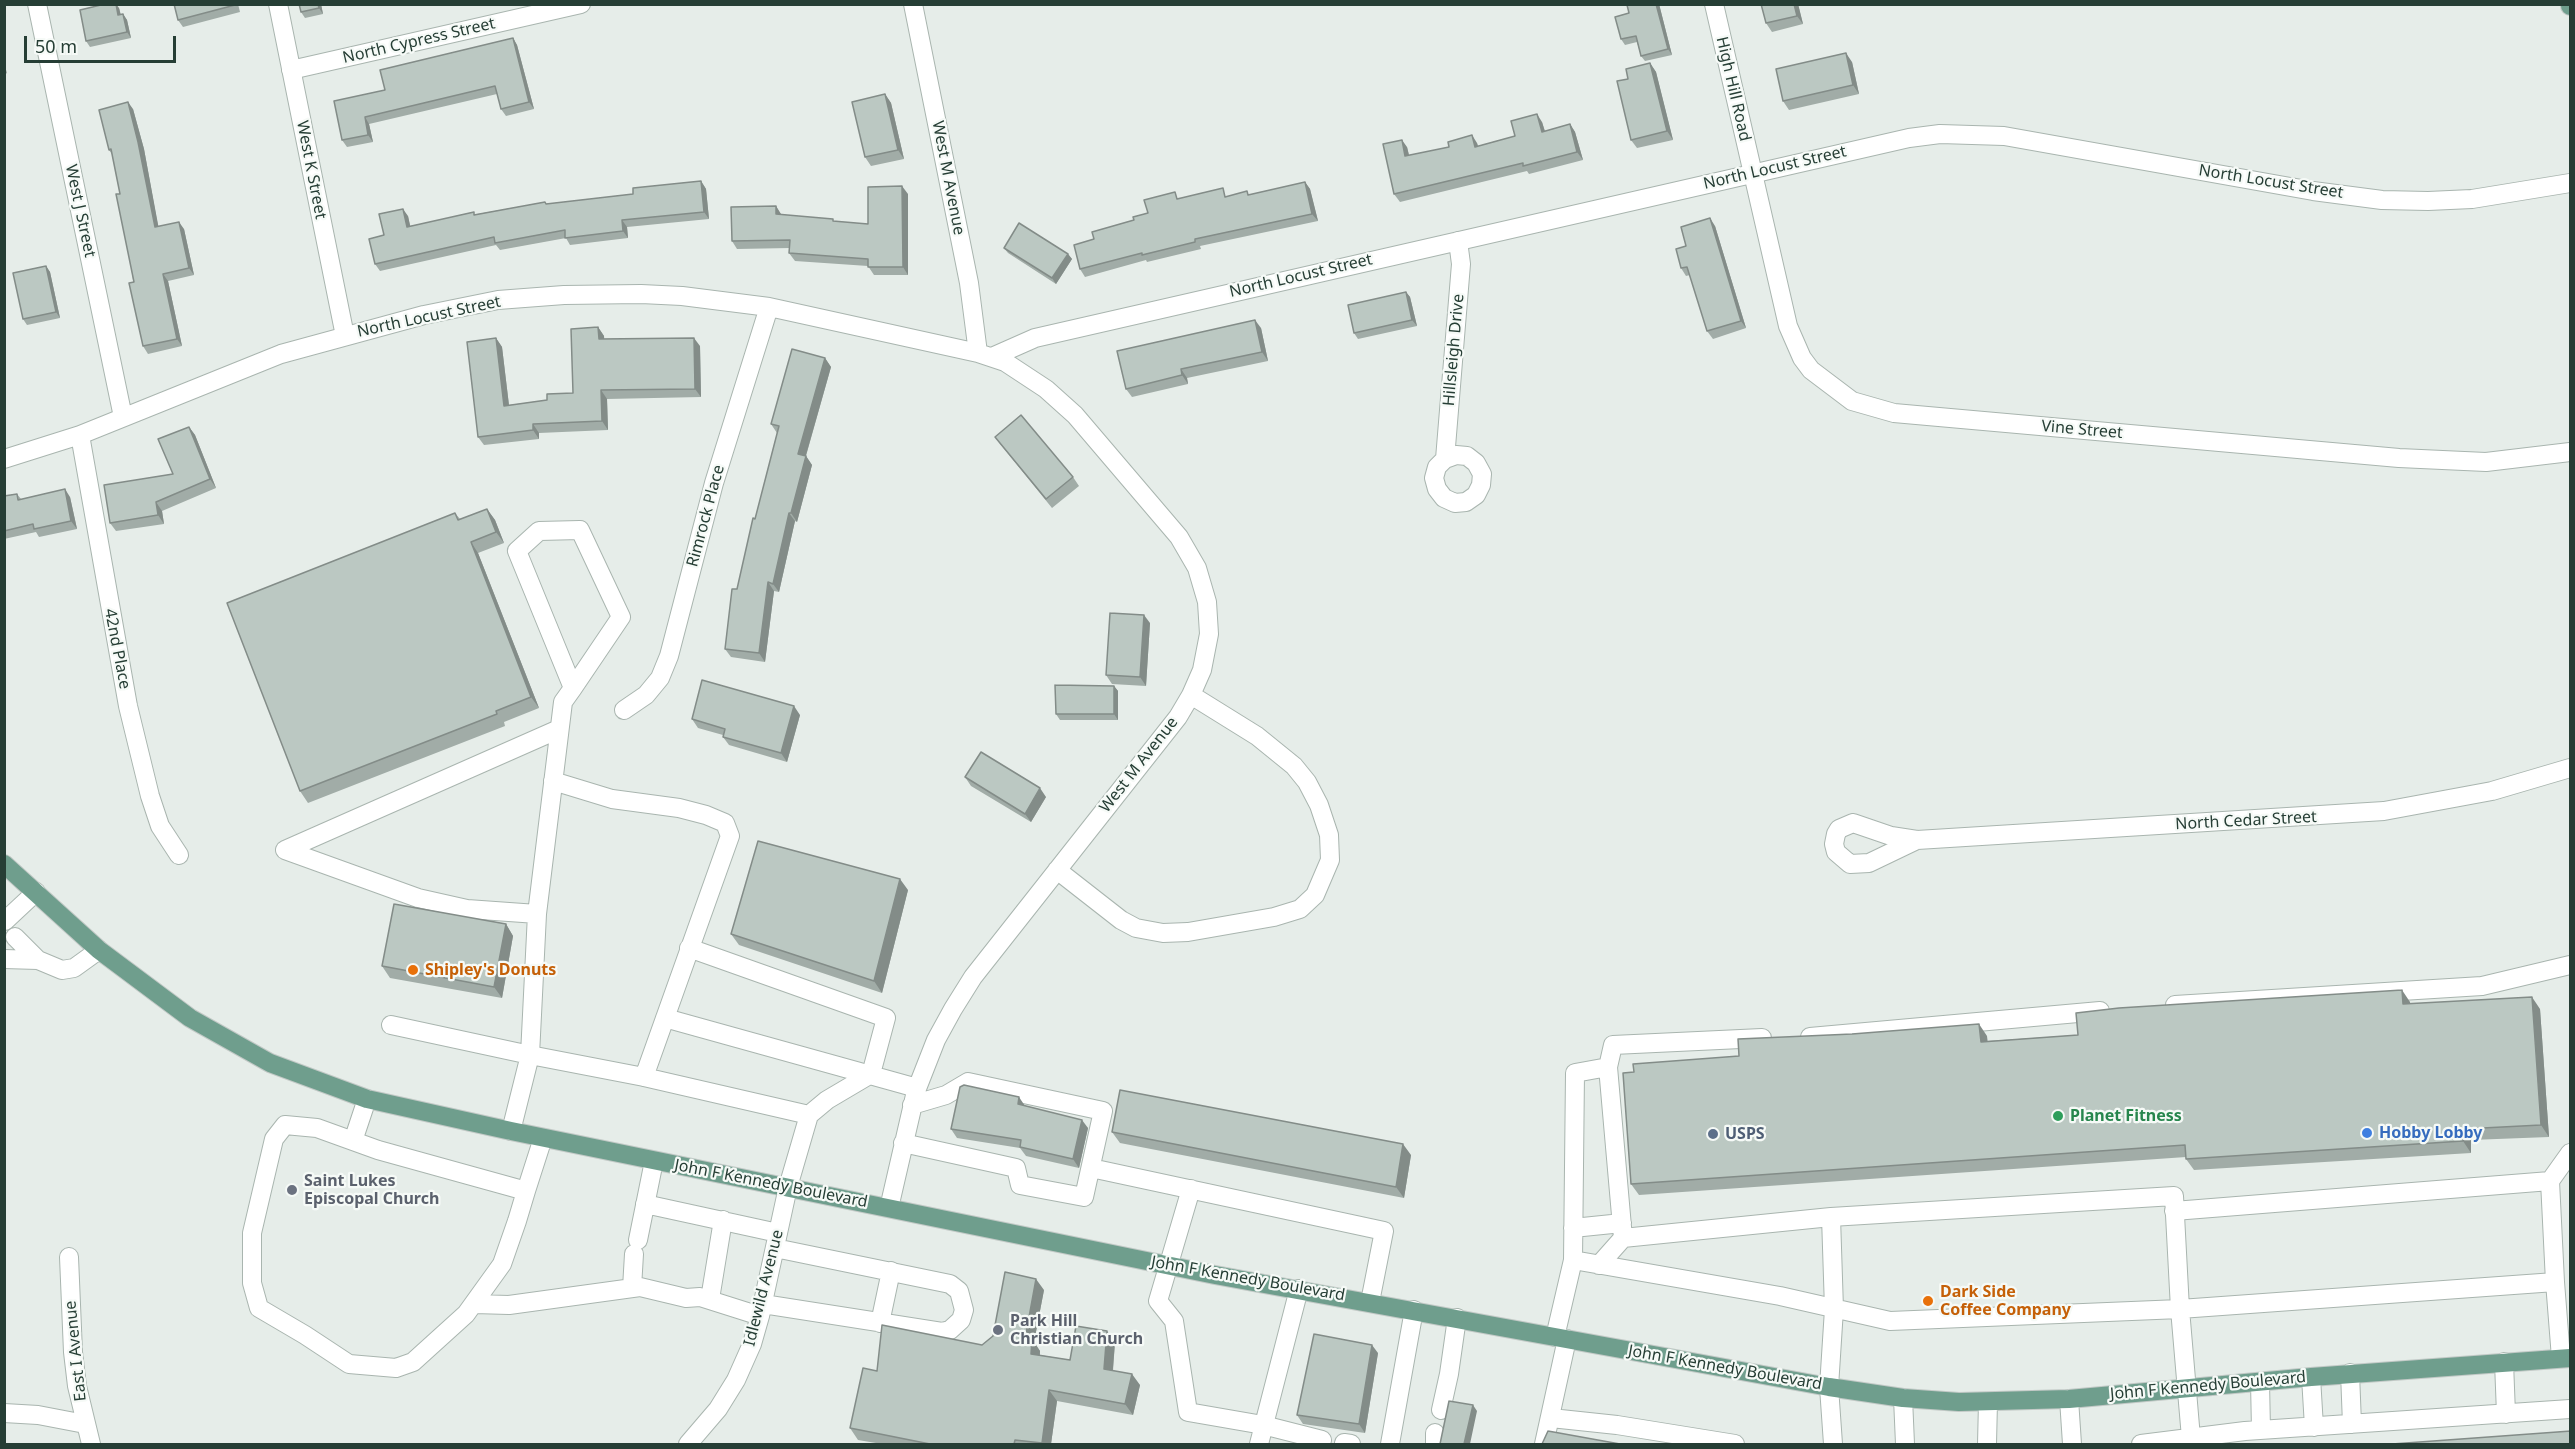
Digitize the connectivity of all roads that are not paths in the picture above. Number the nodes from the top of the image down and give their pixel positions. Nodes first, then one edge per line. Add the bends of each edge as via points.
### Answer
1 (37, 4) edge
2 (278, 4) edge
3 (581, 4) edge
4 (914, 4) edge
5 (1714, 4) edge
6 (291, 70) junction
7 (1752, 173) junction
8 (2571, 183) edge
9 (1458, 241) junction
10 (769, 307) junction
11 (345, 336) junction
12 (985, 355) junction
13 (123, 417) junction
14 (80, 435) junction
15 (2571, 452) edge
16 (4, 459) edge
17 (1445, 459) dead end
18 (573, 688) junction
19 (1191, 695) junction
20 (624, 710) dead end
21 (560, 729) junction
22 (2571, 768) edge
23 (553, 782) junction
24 (1917, 840) dead end
25 (179, 855) dead end
26 (4, 864) edge
27 (1058, 870) junction
28 (36, 892) junction
29 (537, 914) junction
30 (10, 929) edge
31 (689, 948) junction
32 (99, 950) junction
33 (4, 959) edge
34 (38, 960) junction
35 (2571, 965) edge
36 (2161, 1005) edge
37 (2114, 1009) edge
38 (665, 1018) junction
39 (391, 1025) dead end
40 (530, 1055) junction
41 (1608, 1067) junction
42 (871, 1074) junction
43 (644, 1077) junction
44 (915, 1096) junction
45 (368, 1100) junction
46 (808, 1115) junction
47 (511, 1131) junction
48 (543, 1138) junction
49 (353, 1141) junction
50 (903, 1143) junction
51 (2571, 1153) edge
52 (654, 1161) junction
53 (1091, 1168) junction
54 (2550, 1181) junction
55 (788, 1187) junction
56 (1191, 1190) junction
57 (526, 1191) junction
58 (645, 1204) junction
59 (889, 1208) junction
60 (2174, 1211) junction
61 (1831, 1217) junction
62 (723, 1220) junction
63 (1573, 1228) junction
64 (1622, 1230) junction
65 (776, 1240) junction
66 (69, 1257) dead end
67 (1573, 1260) junction
68 (1599, 1265) junction
69 (1170, 1266) junction
70 (891, 1271) junction
71 (2560, 1277) edge
72 (632, 1288) junction
73 (1299, 1289) junction
74 (710, 1299) junction
75 (1370, 1302) junction
76 (474, 1304) junction
77 (1834, 1309) junction
78 (2180, 1309) junction
79 (762, 1310) junction
80 (1414, 1310) junction
81 (1457, 1318) junction
82 (880, 1323) junction
83 (1561, 1338) junction
84 (2566, 1358) edge
85 (2504, 1362) junction
86 (2350, 1373) junction
87 (2311, 1377) junction
88 (2260, 1382) junction
89 (1829, 1387) junction
90 (2187, 1388) junction
91 (1903, 1398) junction
92 (2069, 1399) junction
93 (1988, 1402) junction
94 (2571, 1409) edge
95 (1441, 1410) dead end
96 (4, 1413) edge
97 (2506, 1414) junction
98 (1551, 1418) junction
99 (85, 1424) junction
100 (2352, 1424) junction
101 (1263, 1425) junction
102 (2314, 1427) junction
103 (2261, 1430) junction
104 (2191, 1438) junction
105 (1322, 1440) dead end
106 (91, 1444) edge
107 (688, 1444) edge
108 (1259, 1444) edge
109 (1390, 1444) edge
110 (1544, 1444) edge
111 (1735, 1444) edge
112 (1833, 1444) edge
113 (1905, 1444) edge
114 (1987, 1444) edge
115 (2072, 1444) edge
116 (2141, 1444) edge

1 - 13 street, West J Street
2 - 6 street, West K Street
3 - 6 street, North Cypress Street
4 - 12 street, West M Avenue
5 - 7 street, High Hill Road
6 - 11 street, West K Street
7 - 8 street, North Locust Street via 1909,138 1963,133 2004,136 2382,200 2472,199
7 - 9 street, North Locust Street
7 - 15 street, Vine Street via 1794,341 1811,370 1860,405 1894,413 2450,461 2518,460
9 - 12 street, North Locust Street via 1035,338
9 - 17 street, Hillsleigh Drive via 1461,264
10 - 11 street, North Locust Street via 682,296 564,295 498,300
10 - 12 street, North Locust Street
10 - 20 street, Rimrock Place via 714,483 669,656 660,678 646,695
11 - 13 street, North Locust Street via 245,367
12 - 19 street, West M Avenue via 1019,370 1076,415 1179,537 1197,568 1207,602 1209,634 1202,670
13 - 14 street, North Locust Street
14 - 16 street, North Locust Street
14 - 25 street, 42nd Place via 128,706 160,826
18 - 18 street via 621,617 580,530 539,531 517,551
18 - 21 street via 563,702
19 - 27 street, West M Avenue
19 - 27 street via 1257,736 1307,782 1329,835 1330,860 1315,895 1300,909 1274,917 1163,933 1121,920
21 - 23 street
21 - 29 street via 285,850 418,898 467,909
22 - 24 street, North Cedar Street via 2492,791 2384,811
23 - 29 street
23 - 31 street via 612,799 679,808 725,823 730,836
26 - 28 main road, John F Kennedy Boulevard
27 - 44 street, West M Avenue via 952,1009
28 - 30 street
28 - 32 main road, John F Kennedy Boulevard
29 - 40 street
30 - 34 street
31 - 38 street
31 - 42 street via 886,1018
32 - 34 street via 74,968 62,970
32 - 45 main road, John F Kennedy Boulevard via 169,1004 225,1039 270,1063
33 - 34 street
35 - 36 street via 2482,986
37 - 41 street via 1791,1038 1635,1042 1613,1045
38 - 42 street
38 - 43 street
39 - 40 street
40 - 43 street
40 - 47 street
41 - 63 street via 1575,1073
41 - 64 street
42 - 44 street
42 - 46 street
43 - 46 street
44 - 50 street, West M Avenue
44 - 53 street via 946,1095 968,1082 1103,1111
45 - 47 main road, John F Kennedy Boulevard
45 - 49 street
46 - 55 street, Idlewild Avenue
47 - 48 main road, John F Kennedy Boulevard
48 - 52 main road, John F Kennedy Boulevard
48 - 57 street
49 - 57 street
49 - 76 street via 316,1128 285,1125 274,1139 252,1233 252,1283 259,1308 349,1364 396,1368 413,1362
50 - 53 street via 1016,1168 1020,1185 1084,1197
50 - 59 street, West M Avenue
51 - 54 street
52 - 55 main road, John F Kennedy Boulevard
52 - 58 street
53 - 56 street
54 - 60 street
54 - 71 street
55 - 59 main road, John F Kennedy Boulevard
55 - 65 street, Idlewild Avenue
56 - 69 street
56 - 75 street via 1384,1231
57 - 76 street via 502,1264
58 - 62 street
58 - 72 street
59 - 69 main road, John F Kennedy Boulevard
60 - 61 street via 2174,1196
60 - 78 street
61 - 64 street
61 - 77 street
62 - 65 street
62 - 74 street
63 - 64 street
63 - 67 street
64 - 68 street
65 - 70 street
65 - 79 street, Idlewild Avenue
66 - 99 street, East I Avenue via 73,1352
67 - 68 street
67 - 83 street
68 - 77 street
69 - 73 main road, John F Kennedy Boulevard
69 - 101 street via 1158,1300 1174,1321 1188,1412
70 - 82 street
70 - 82 street via 950,1284 959,1291 964,1310 961,1320 942,1332
71 - 78 street
71 - 84 street
72 - 74 street
72 - 76 street via 509,1305
73 - 75 main road, John F Kennedy Boulevard
73 - 101 street
74 - 79 street
75 - 80 main road, John F Kennedy Boulevard
77 - 78 street via 1890,1321
77 - 89 street
78 - 90 street
79 - 82 street
79 - 107 street, Idlewild Avenue via 736,1380
80 - 81 main road, John F Kennedy Boulevard
80 - 109 street
81 - 83 main road, John F Kennedy Boulevard
81 - 95 street
83 - 89 main road, John F Kennedy Boulevard
83 - 98 street
84 - 85 main road, John F Kennedy Boulevard
85 - 86 main road, John F Kennedy Boulevard
85 - 97 street
86 - 87 main road, John F Kennedy Boulevard
86 - 100 street
87 - 88 main road, John F Kennedy Boulevard
87 - 102 street
88 - 90 main road, John F Kennedy Boulevard
88 - 103 street
89 - 91 main road, John F Kennedy Boulevard
89 - 112 street
90 - 92 main road, John F Kennedy Boulevard
90 - 104 street
91 - 93 main road, John F Kennedy Boulevard
91 - 113 street
92 - 93 main road, John F Kennedy Boulevard
92 - 115 street
93 - 114 street
94 - 97 street
96 - 99 street
97 - 100 street
98 - 110 street
98 - 111 street
99 - 106 street, East I Avenue
100 - 102 street
101 - 105 street
101 - 108 street
102 - 103 street
103 - 104 street
104 - 116 street

